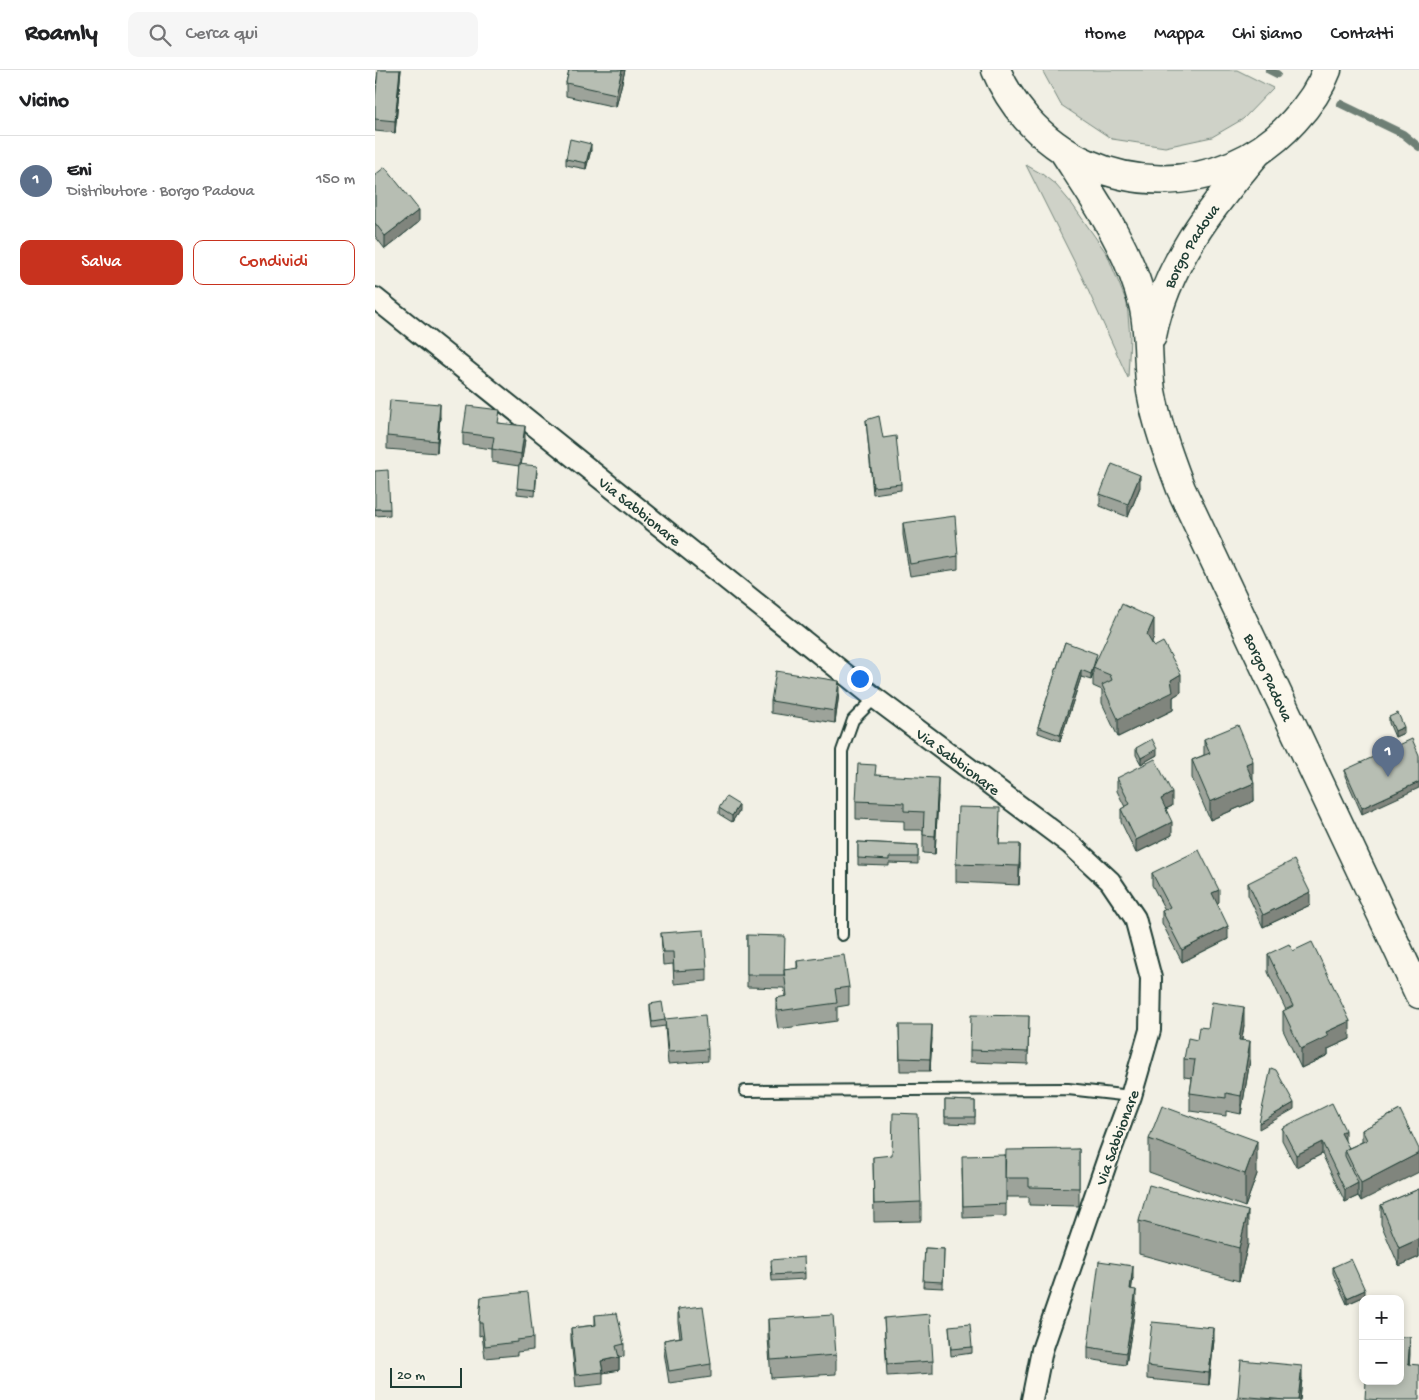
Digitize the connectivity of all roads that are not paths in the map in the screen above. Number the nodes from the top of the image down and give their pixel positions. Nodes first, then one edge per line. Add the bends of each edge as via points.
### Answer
1 (996, 70) edge
2 (1327, 70) edge
3 (1065, 152) junction
4 (1257, 153) junction
5 (376, 300) edge
6 (1149, 352) junction
7 (875, 698) junction
8 (842, 935) dead end
9 (1419, 994) edge
10 (745, 1091) dead end
11 (1131, 1096) junction
12 (1032, 1400) edge

1 - 3 main road via 1016,105 1038,131
2 - 4 main road via 1307,107 1284,132
3 - 4 main road via 1095,167 1161,180 1227,168
3 - 6 main road, Borgo Padova via 1129,263 1146,317
4 - 6 main road, Borgo Padova via 1204,218 1189,242 1159,308
5 - 7 street, Via Sabbionare
6 - 9 main road, Borgo Padova via 1153,400 1181,489
7 - 8 lane via 853,720 842,751
7 - 11 street, Via Sabbionare via 1070,844 1109,881 1135,918 1151,978 1150,1030
10 - 11 lane via 1068,1090
11 - 12 street, Via Sabbionare via 1043,1350

